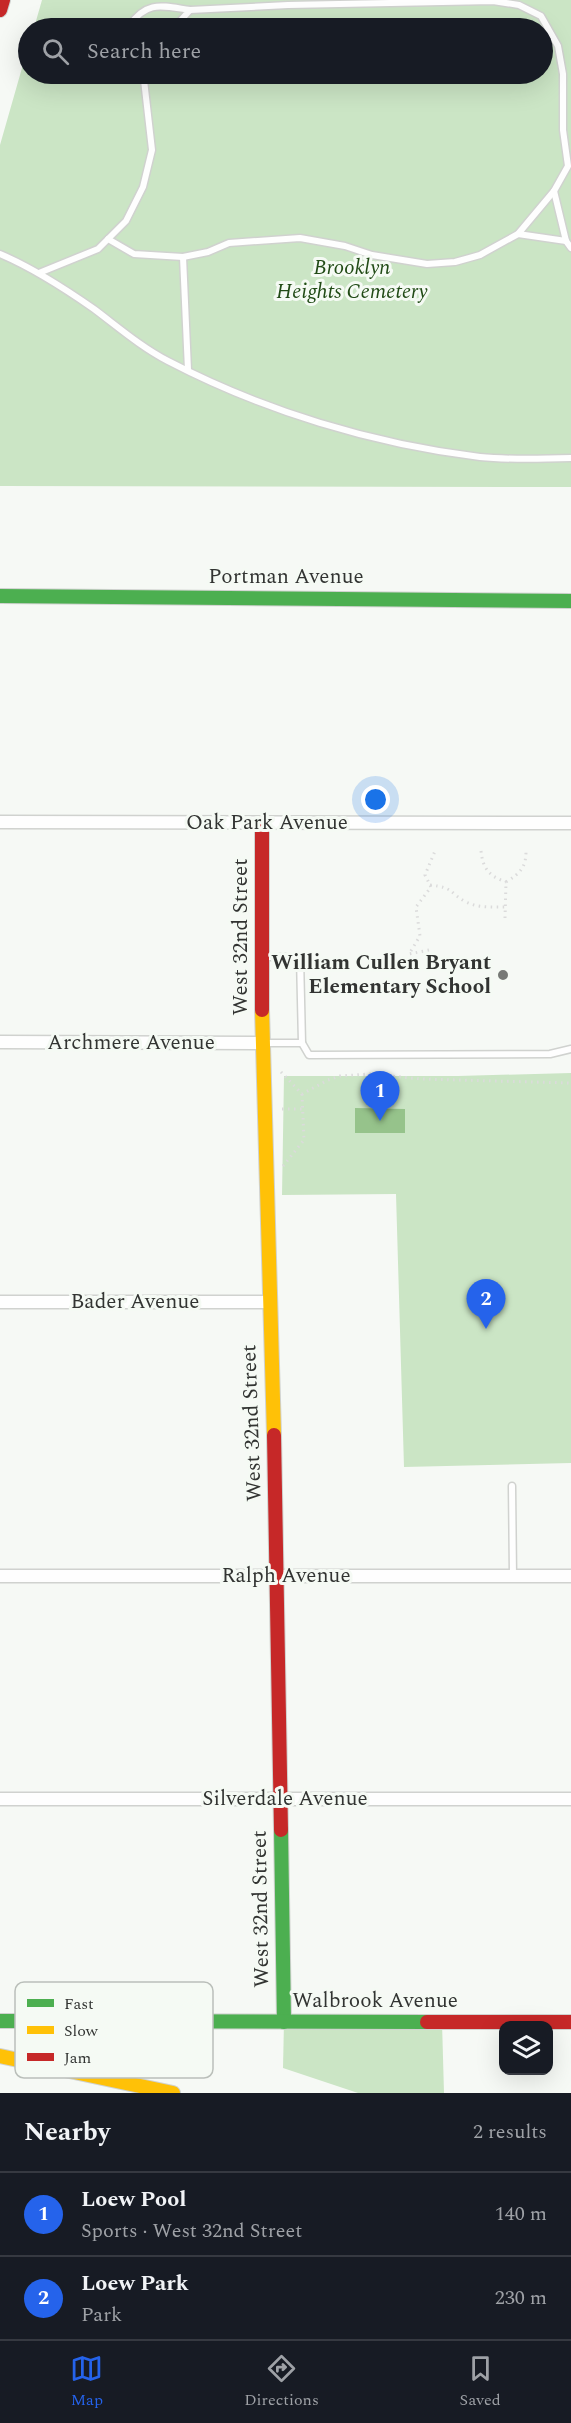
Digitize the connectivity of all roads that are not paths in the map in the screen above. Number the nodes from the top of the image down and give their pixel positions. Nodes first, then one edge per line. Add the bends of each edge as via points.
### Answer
1 (3, 0) edge
2 (0, 10) edge
3 (190, 10) junction
4 (135, 18) edge
5 (183, 18) edge
6 (542, 18) edge
7 (553, 37) edge
8 (144, 84) edge
9 (567, 93) edge
10 (569, 167) edge
11 (554, 191) junction
12 (518, 234) junction
13 (108, 239) junction
14 (566, 241) junction
15 (571, 248) edge
16 (0, 254) edge
17 (183, 257) junction
18 (39, 273) junction
19 (188, 370) junction
20 (571, 458) edge
21 (0, 596) edge
22 (571, 600) edge
23 (0, 822) edge
24 (262, 823) junction
25 (571, 823) edge
26 (262, 957) junction
27 (0, 1042) edge
28 (262, 1043) junction
29 (302, 1043) junction
30 (571, 1049) edge
31 (0, 1302) edge
32 (270, 1302) junction
33 (512, 1486) dead end
34 (0, 1576) edge
35 (278, 1576) junction
36 (513, 1576) junction
37 (571, 1576) edge
38 (280, 1798) junction
39 (0, 1799) edge
40 (571, 1799) edge
41 (0, 2021) edge
42 (15, 2021) edge
43 (213, 2022) edge
44 (284, 2022) junction
45 (571, 2022) edge
46 (0, 2056) edge
47 (15, 2059) edge
48 (103, 2078) edge
49 (173, 2093) edge

1 - 2 main road
3 - 4 lane via 160,6 139,12
3 - 5 lane
3 - 6 lane via 494,1 519,5
7 - 9 lane
8 - 13 lane via 152,150 143,186 126,221
9 - 10 lane via 563,130
10 - 11 lane
11 - 12 lane
11 - 14 lane
12 - 14 lane
12 - 17 lane via 480,255 427,264 300,238 229,243
13 - 17 lane via 134,254
13 - 18 lane via 98,249
14 - 15 lane
16 - 18 lane
17 - 19 lane
18 - 19 lane via 124,333
19 - 20 lane via 273,406 382,440 482,457
21 - 22 main road, Portman Avenue
23 - 24 street, Oak Park Avenue
24 - 25 street, Oak Park Avenue
24 - 26 main road, West 32nd Street
26 - 28 main road, West 32nd Street
26 - 29 lane via 300,957
27 - 28 street, Archmere Avenue
28 - 29 lane
28 - 32 main road, West 32nd Street
29 - 30 lane via 309,1055 550,1054
31 - 32 street, Bader Avenue
32 - 35 main road, West 32nd Street
33 - 36 lane
34 - 35 street, Ralph Avenue
35 - 36 street, Ralph Avenue
35 - 38 main road, West 32nd Street
36 - 37 street, Ralph Avenue
38 - 39 street, Silverdale Avenue
38 - 40 street, Silverdale Avenue
38 - 44 main road, West 32nd Street
41 - 42 main road, Walbrook Avenue
43 - 44 main road, Walbrook Avenue
44 - 45 main road, Walbrook Avenue
46 - 47 main road
48 - 49 main road

